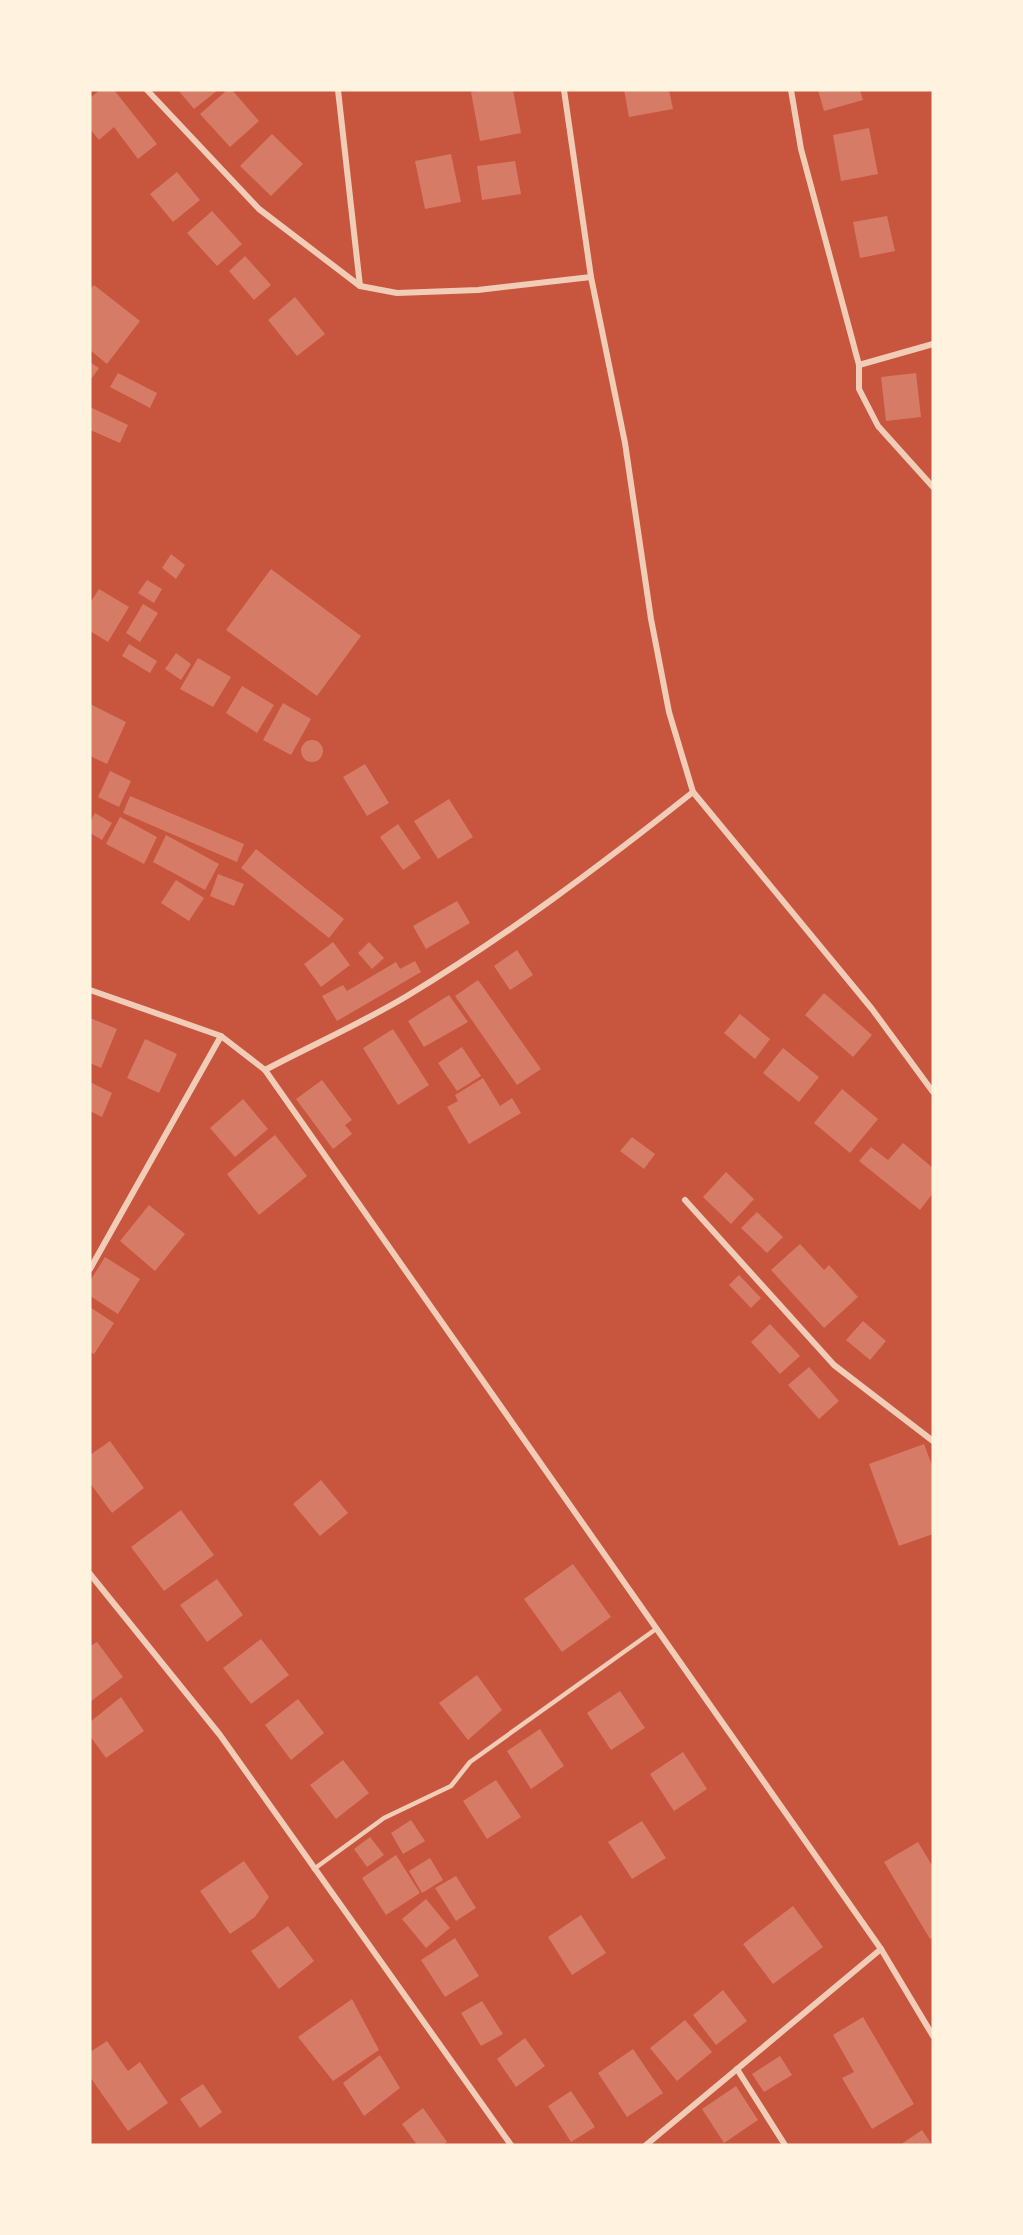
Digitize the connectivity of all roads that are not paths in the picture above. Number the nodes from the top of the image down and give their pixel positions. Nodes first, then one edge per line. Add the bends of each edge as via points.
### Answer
1 (147, 90) edge
2 (338, 90) edge
3 (564, 90) edge
4 (791, 90) edge
5 (591, 277) junction
6 (360, 286) junction
7 (933, 344) edge
8 (859, 364) junction
9 (933, 487) edge
10 (693, 792) junction
11 (90, 990) edge
12 (220, 1036) junction
13 (265, 1070) junction
14 (933, 1092) edge
15 (684, 1200) dead end
16 (90, 1269) edge
17 (933, 1441) edge
18 (90, 1574) edge
19 (656, 1629) junction
20 (314, 1869) junction
21 (881, 1950) junction
22 (933, 2036) edge
23 (737, 2069) junction
24 (511, 2145) edge
25 (646, 2145) edge
26 (785, 2145) edge

1 - 6 street via 259,209
2 - 6 street
3 - 5 street
4 - 8 street via 801,150
5 - 6 street via 478,290 397,293
5 - 10 street via 625,443 667,701
7 - 8 street
8 - 9 street via 859,389 878,426
10 - 13 street via 533,915 406,997
10 - 14 street via 872,1009
11 - 12 street
12 - 13 street
12 - 16 street
13 - 19 street
15 - 17 street via 834,1365
18 - 20 street via 220,1735
19 - 20 lane via 470,1762 451,1785 384,1818
19 - 21 street
20 - 24 street
21 - 22 street
21 - 23 street
23 - 25 street
23 - 26 street

